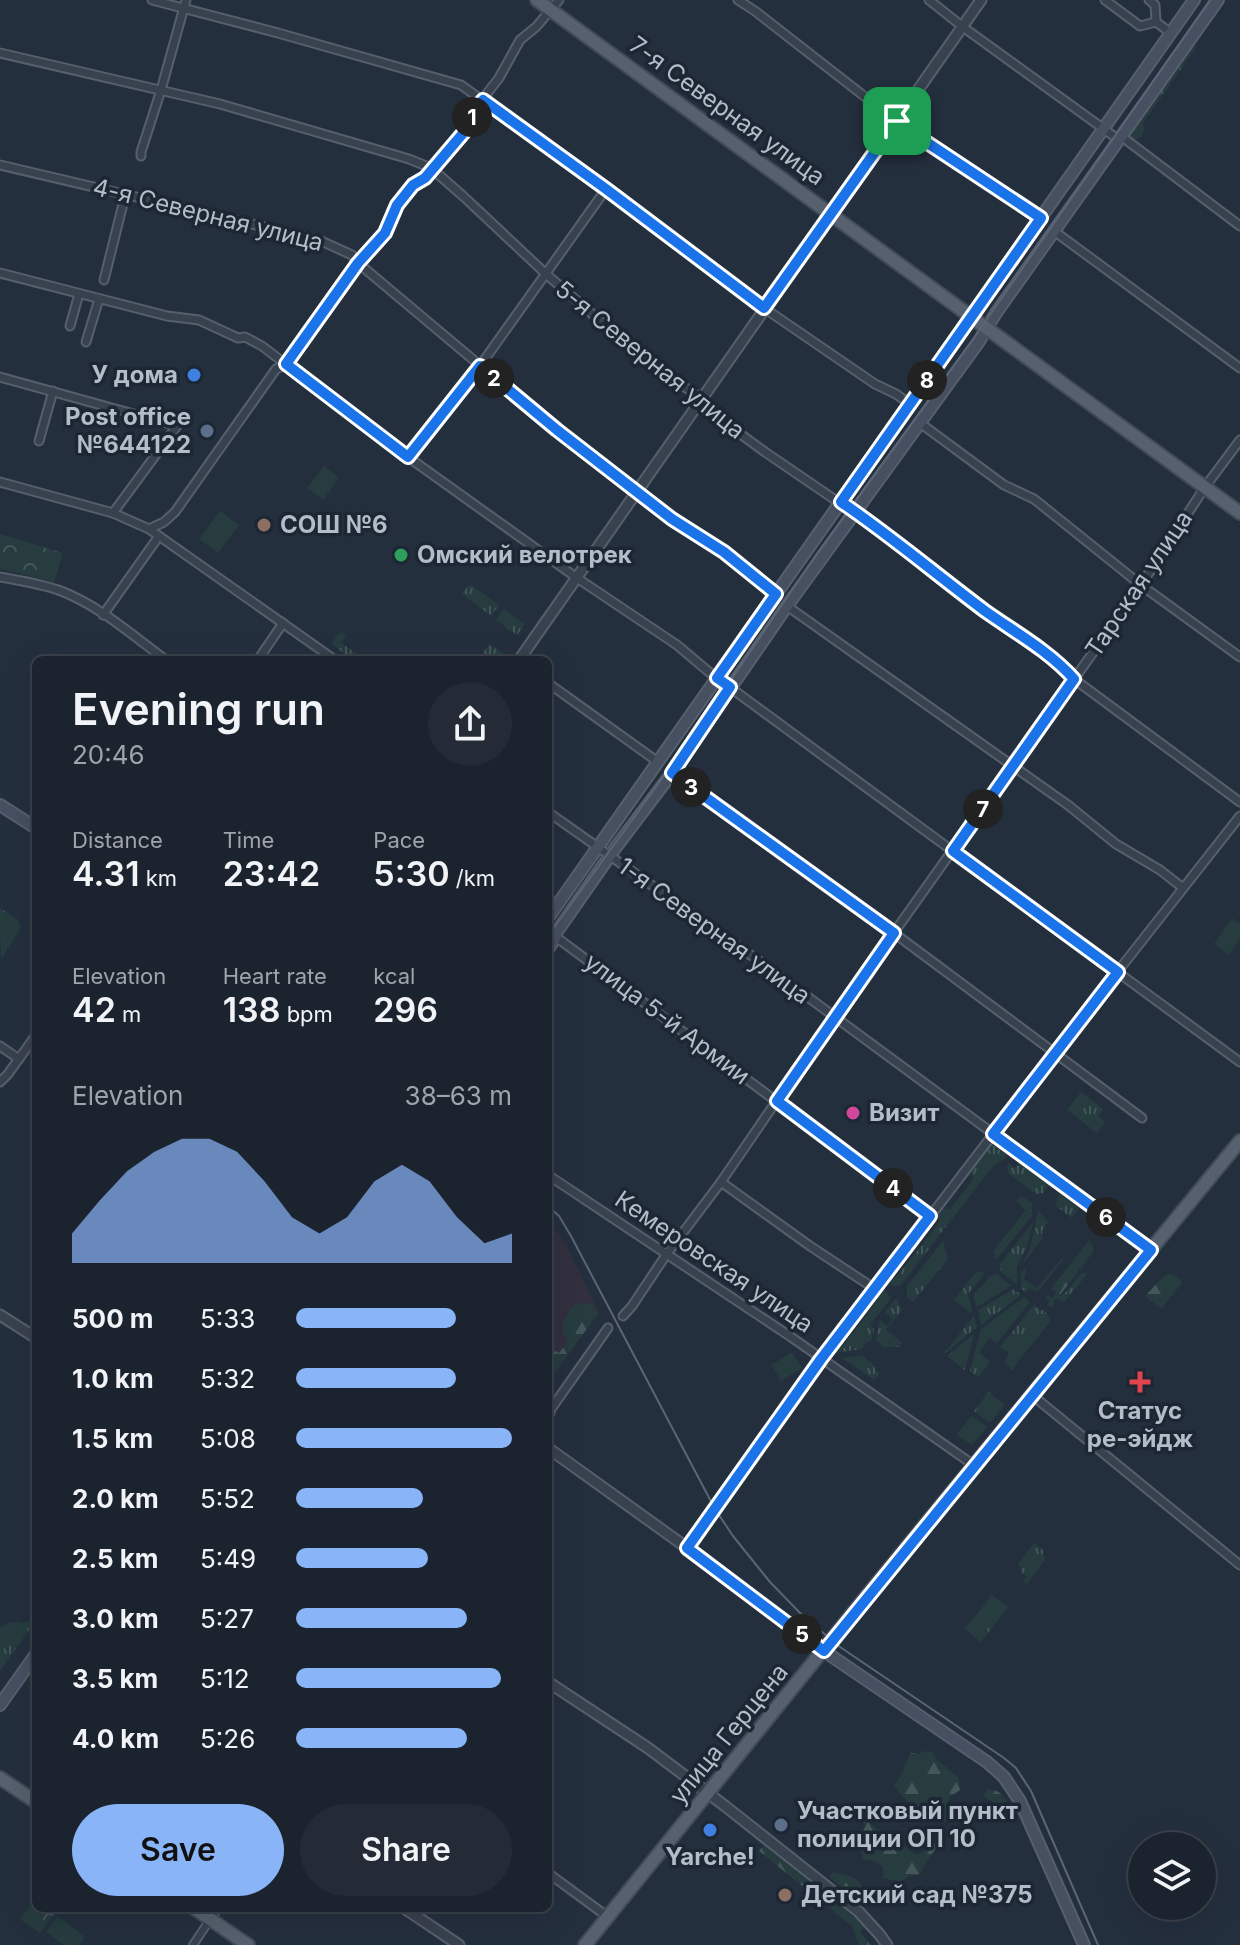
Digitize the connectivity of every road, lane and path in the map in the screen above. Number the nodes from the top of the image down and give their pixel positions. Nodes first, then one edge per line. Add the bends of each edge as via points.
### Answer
1 (152, 0) edge
2 (537, 0) edge
3 (738, 0) edge
4 (929, 0) edge
5 (981, 0) edge
6 (1105, 0) edge
7 (1149, 0) edge
8 (1194, 0) edge
9 (1218, 0) edge
10 (184, 4) edge
11 (555, 5) edge
12 (1156, 22) junction
13 (963, 27) junction
14 (1171, 33) junction
15 (0, 53) edge
16 (161, 90) junction
17 (483, 100) junction
18 (897, 121) junction
19 (1104, 129) junction
20 (1120, 138) junction
21 (141, 156) dead end
22 (0, 165) edge
23 (431, 168) junction
24 (606, 189) junction
25 (125, 196) junction
26 (831, 214) junction
27 (1041, 218) junction
28 (1240, 226) edge
29 (1054, 231) junction
30 (358, 263) junction
31 (0, 273) edge
32 (546, 274) junction
33 (104, 280) dead end
34 (79, 294) junction
35 (99, 299) junction
36 (764, 308) junction
37 (970, 317) junction
38 (70, 326) dead end
39 (986, 329) junction
40 (86, 342) dead end
41 (286, 364) junction
42 (480, 366) junction
43 (1240, 368) edge
44 (0, 377) edge
45 (53, 391) junction
46 (701, 398) junction
47 (910, 404) junction
48 (920, 423) junction
49 (1240, 440) edge
50 (39, 441) dead end
51 (408, 457) junction
52 (0, 482) edge
53 (1205, 487) junction
54 (637, 492) junction
55 (841, 502) junction
56 (113, 513) junction
57 (855, 513) junction
58 (1240, 513) edge
59 (149, 529) junction
60 (159, 536) junction
61 (0, 577) edge
62 (577, 578) junction
63 (1141, 585) junction
64 (776, 594) junction
65 (787, 606) junction
66 (103, 615) junction
67 (283, 623) junction
68 (160, 656) edge
69 (261, 656) edge
70 (329, 656) edge
71 (522, 656) edge
72 (1240, 657) edge
73 (717, 678) junction
74 (1074, 679) junction
75 (552, 686) edge
76 (730, 687) junction
77 (658, 762) junction
78 (1012, 768) junction
79 (672, 773) junction
80 (1240, 802) edge
81 (0, 805) edge
82 (552, 815) edge
83 (1240, 816) edge
84 (32, 825) edge
85 (598, 848) junction
86 (953, 851) junction
87 (610, 856) junction
88 (1183, 888) junction
89 (552, 912) edge
90 (894, 933) junction
91 (556, 937) junction
92 (552, 943) edge
93 (1118, 972) junction
94 (834, 1017) junction
95 (32, 1041) edge
96 (0, 1046) edge
97 (1056, 1053) junction
98 (19, 1059) junction
99 (1240, 1062) edge
100 (0, 1082) edge
101 (777, 1101) junction
102 (1142, 1118) dead end
103 (993, 1134) junction
104 (1240, 1141) edge
105 (552, 1178) edge
106 (721, 1182) junction
107 (930, 1216) junction
108 (1151, 1250) junction
109 (666, 1255) junction
110 (875, 1289) junction
111 (0, 1315) edge
112 (623, 1316) dead end
113 (608, 1328) dead end
114 (32, 1335) edge
115 (821, 1359) junction
116 (1032, 1395) junction
117 (552, 1408) edge
118 (552, 1451) edge
119 (975, 1466) junction
120 (687, 1548) junction
121 (1240, 1565) edge
122 (824, 1651) junction
123 (32, 1664) edge
124 (552, 1685) edge
125 (0, 1705) edge
126 (0, 1778) edge
127 (709, 1794) junction
128 (32, 1799) edge
129 (552, 1876) edge
130 (200, 1912) edge
131 (410, 1912) edge
132 (608, 1917) junction
133 (207, 1924) dead end
134 (193, 1945) edge
135 (248, 1945) edge
136 (459, 1945) edge
137 (585, 1945) edge
138 (887, 1945) edge
139 (1084, 1945) edge

1 - 10 street
2 - 11 main road, 7-я Северная улица
3 - 18 street
4 - 13 street
5 - 13 street
6 - 12 street via 1140,26
7 - 12 street via 1155,5
8 - 14 main road
9 - 20 main road
10 - 16 street
10 - 17 street via 461,85
11 - 17 street via 520,40
11 - 26 main road, 7-я Северная улица
12 - 14 street
13 - 18 street
13 - 19 street
14 - 19 main road
15 - 16 street, 5-я Северная улица
16 - 21 street
16 - 23 street, 5-я Северная улица
17 - 23 street via 465,131
17 - 24 street
18 - 26 street
18 - 27 street
19 - 20 street
19 - 27 main road
20 - 28 street
20 - 29 main road
22 - 25 street, 4-я Северная улица
23 - 30 street via 397,205 385,233
23 - 32 street, 5-я Северная улица
24 - 32 street
24 - 36 street
25 - 30 street, 4-я Северная улица via 319,240
25 - 33 street
26 - 36 street
26 - 37 main road, 7-я Северная улица
27 - 37 main road
29 - 39 main road
29 - 43 street
30 - 41 street
30 - 42 street, 4-я Северная улица
31 - 34 street
32 - 42 street
32 - 46 street, 5-я Северная улица via 631,349
34 - 35 street
34 - 38 street
35 - 40 street
35 - 41 street via 199,320 245,337
36 - 46 street
36 - 47 street
37 - 39 main road, 7-я Северная улица
37 - 47 main road
39 - 48 main road
39 - 53 main road, 7-я Северная улица
41 - 51 street
41 - 59 street via 276,369 175,512
42 - 51 street
42 - 54 street, 4-я Северная улица
44 - 45 street
45 - 50 street
45 - 56 street via 177,426
46 - 54 street
46 - 55 street, 5-я Северная улица via 735,430
47 - 55 main road
48 - 57 main road
48 - 63 street via 1004,485 1034,499
49 - 53 street, Тарская улица
51 - 62 street
52 - 56 street
53 - 58 main road, 7-я Северная улица
53 - 63 street, Тарская улица
54 - 62 street
54 - 64 street, 4-я Северная улица
55 - 57 street, 5-я Северная улица
55 - 64 main road
56 - 59 street
57 - 65 main road
57 - 74 street, 5-я Северная улица
59 - 60 street
60 - 66 street
60 - 67 street
61 - 66 street via 60,591
62 - 71 street
62 - 73 street
63 - 72 street
63 - 74 street, Тарская улица
64 - 73 main road
65 - 76 main road
65 - 78 street
66 - 68 street
67 - 69 street
67 - 70 street
73 - 76 street
73 - 77 main road
74 - 78 street, Тарская улица
74 - 80 street, 5-я Северная улица
75 - 77 street
76 - 79 main road
76 - 86 street
77 - 85 main road
78 - 86 street, Тарская улица
78 - 88 street
79 - 87 main road
79 - 90 street
81 - 84 main road
82 - 85 street, 1-я Северная улица
83 - 88 street
85 - 87 street, 1-я Северная улица
85 - 89 main road
86 - 90 street, Тарская улица
86 - 93 street
87 - 91 main road
87 - 94 street, 1-я Северная улица
88 - 93 street
90 - 94 street, Тарская улица
90 - 97 street
91 - 92 main road
91 - 101 street, улица 5-й Армии
93 - 97 street
93 - 99 street
94 - 101 street, Тарская улица
94 - 103 street, 1-я Северная улица
95 - 98 street
96 - 98 street
97 - 102 street
97 - 103 street
98 - 100 street
101 - 106 street, Тарская улица
101 - 107 street, улица 5-й Армии
103 - 107 street
103 - 108 street, 1-я Северная улица
104 - 108 main road, улица Герцена
105 - 109 street, Кемеровская улица
106 - 109 street, Тарская улица
106 - 110 street
107 - 110 street
108 - 116 main road, улица Герцена
109 - 112 street, Тарская улица
109 - 115 street, Кемеровская улица
110 - 115 street
111 - 114 street
113 - 117 street
115 - 119 street, Кемеровская улица
115 - 120 street
116 - 119 main road, улица Герцена
116 - 121 street
118 - 120 street
119 - 122 main road, улица Герцена
120 - 122 street
122 - 127 main road, улица Герцена
122 - 139 main road via 1004,1777 1020,1801
123 - 125 main road
124 - 127 street
126 - 128 main road
127 - 132 main road, улица Герцена
127 - 138 street via 859,1912
129 - 132 street
130 - 135 main road
131 - 136 street
132 - 137 main road, улица Герцена
133 - 134 street

